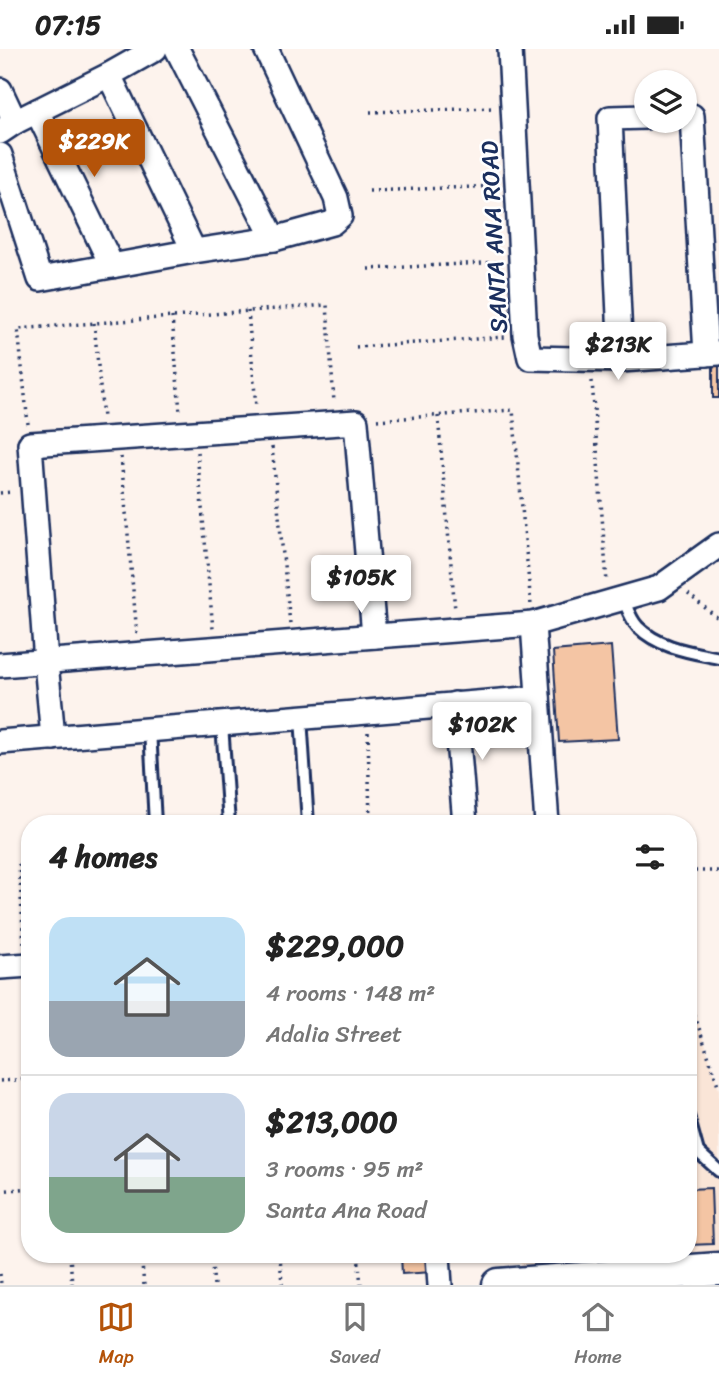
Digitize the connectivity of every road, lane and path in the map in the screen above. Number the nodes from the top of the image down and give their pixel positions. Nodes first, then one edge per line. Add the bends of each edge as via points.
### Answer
1 (155, 49) edge
2 (177, 49) edge
3 (266, 49) edge
4 (510, 49) edge
5 (109, 75) junction
6 (0, 90) edge
7 (513, 107) junction
8 (37, 111) junction
9 (370, 112) dead end
10 (634, 117) edge
11 (7, 127) edge
12 (693, 133) edge
13 (0, 155) edge
14 (517, 185) junction
15 (369, 191) dead end
16 (274, 239) junction
17 (194, 251) junction
18 (521, 261) junction
19 (112, 266) junction
20 (368, 269) dead end
21 (248, 311) junction
22 (172, 317) junction
23 (94, 323) junction
24 (525, 335) junction
25 (356, 347) dead end
26 (712, 353) edge
27 (590, 359) junction
28 (621, 360) junction
29 (438, 415) junction
30 (346, 422) junction
31 (264, 428) junction
32 (189, 433) junction
33 (112, 438) junction
34 (30, 444) junction
35 (719, 545) edge
36 (671, 580) junction
37 (616, 600) junction
38 (719, 619) edge
39 (533, 624) junction
40 (456, 630) junction
41 (374, 636) junction
42 (292, 642) junction
43 (215, 648) junction
44 (138, 655) junction
45 (719, 658) edge
46 (46, 662) junction
47 (0, 665) edge
48 (538, 698) junction
49 (455, 704) junction
50 (367, 712) junction
51 (301, 717) junction
52 (222, 724) junction
53 (150, 730) junction
54 (52, 738) junction
55 (0, 742) edge
56 (155, 815) edge
57 (228, 815) edge
58 (307, 815) edge
59 (370, 815) edge
60 (464, 815) edge
61 (546, 815) edge
62 (19, 864) dead end
63 (697, 871) edge
64 (719, 871) edge
65 (21, 886) edge
66 (21, 966) edge
67 (0, 967) edge
68 (697, 1022) edge
69 (21, 1080) edge
70 (0, 1081) edge
71 (719, 1088) edge
72 (697, 1155) edge
73 (719, 1171) edge
74 (21, 1189) edge
75 (0, 1191) edge
76 (71, 1263) edge
77 (142, 1263) edge
78 (212, 1263) edge
79 (281, 1263) edge
80 (359, 1263) edge
81 (439, 1263) edge
82 (719, 1269) edge
83 (0, 1274) edge
84 (1, 1285) edge
85 (72, 1285) edge
86 (144, 1285) edge
87 (214, 1285) edge
88 (282, 1285) edge
89 (361, 1285) edge
90 (440, 1285) edge
91 (499, 1285) edge

1 - 5 street
2 - 16 street
3 - 16 street via 336,198 340,216 332,223
4 - 7 street, SANTA ANA ROAD
5 - 8 street
5 - 17 street
6 - 11 street
7 - 9 path
7 - 14 street, SANTA ANA ROAD
8 - 11 street
8 - 19 street
10 - 28 street via 610,118
12 - 26 street
13 - 19 street via 40,279
14 - 15 path
14 - 18 street, SANTA ANA ROAD
16 - 17 street
17 - 19 street
18 - 20 path
18 - 24 street, SANTA ANA ROAD
21 - 22 path
21 - 30 path via 327,305
21 - 31 path
22 - 23 path
22 - 32 path
23 - 33 path
23 - 34 path via 18,329
24 - 25 path
24 - 27 street, SANTA ANA ROAD via 530,358
26 - 28 street, SANTA ANA ROAD
27 - 28 street, SANTA ANA ROAD
27 - 37 path
29 - 30 path
29 - 39 path via 513,410
29 - 40 path
30 - 31 street
30 - 41 street
31 - 32 street
31 - 42 path
32 - 33 street
32 - 43 path
33 - 34 street
33 - 44 path
34 - 46 street
35 - 36 street
36 - 37 street
36 - 38 path
37 - 39 street
37 - 45 lane via 637,626 659,642
39 - 40 street
39 - 48 street
40 - 41 street
41 - 42 street
42 - 43 street
43 - 44 street
44 - 46 street
46 - 47 street
46 - 54 street
48 - 49 street
48 - 61 street
49 - 50 street
49 - 60 street
50 - 51 street
50 - 59 path
51 - 52 street
51 - 58 lane
52 - 53 street
52 - 57 lane
53 - 54 street
53 - 56 lane
54 - 55 street
62 - 65 path
63 - 64 path
66 - 67 street
68 - 71 path
69 - 70 path
72 - 73 lane
74 - 75 path
76 - 85 path
77 - 86 path
78 - 87 path
79 - 88 path
80 - 89 path
81 - 90 street
82 - 91 street
83 - 84 path

